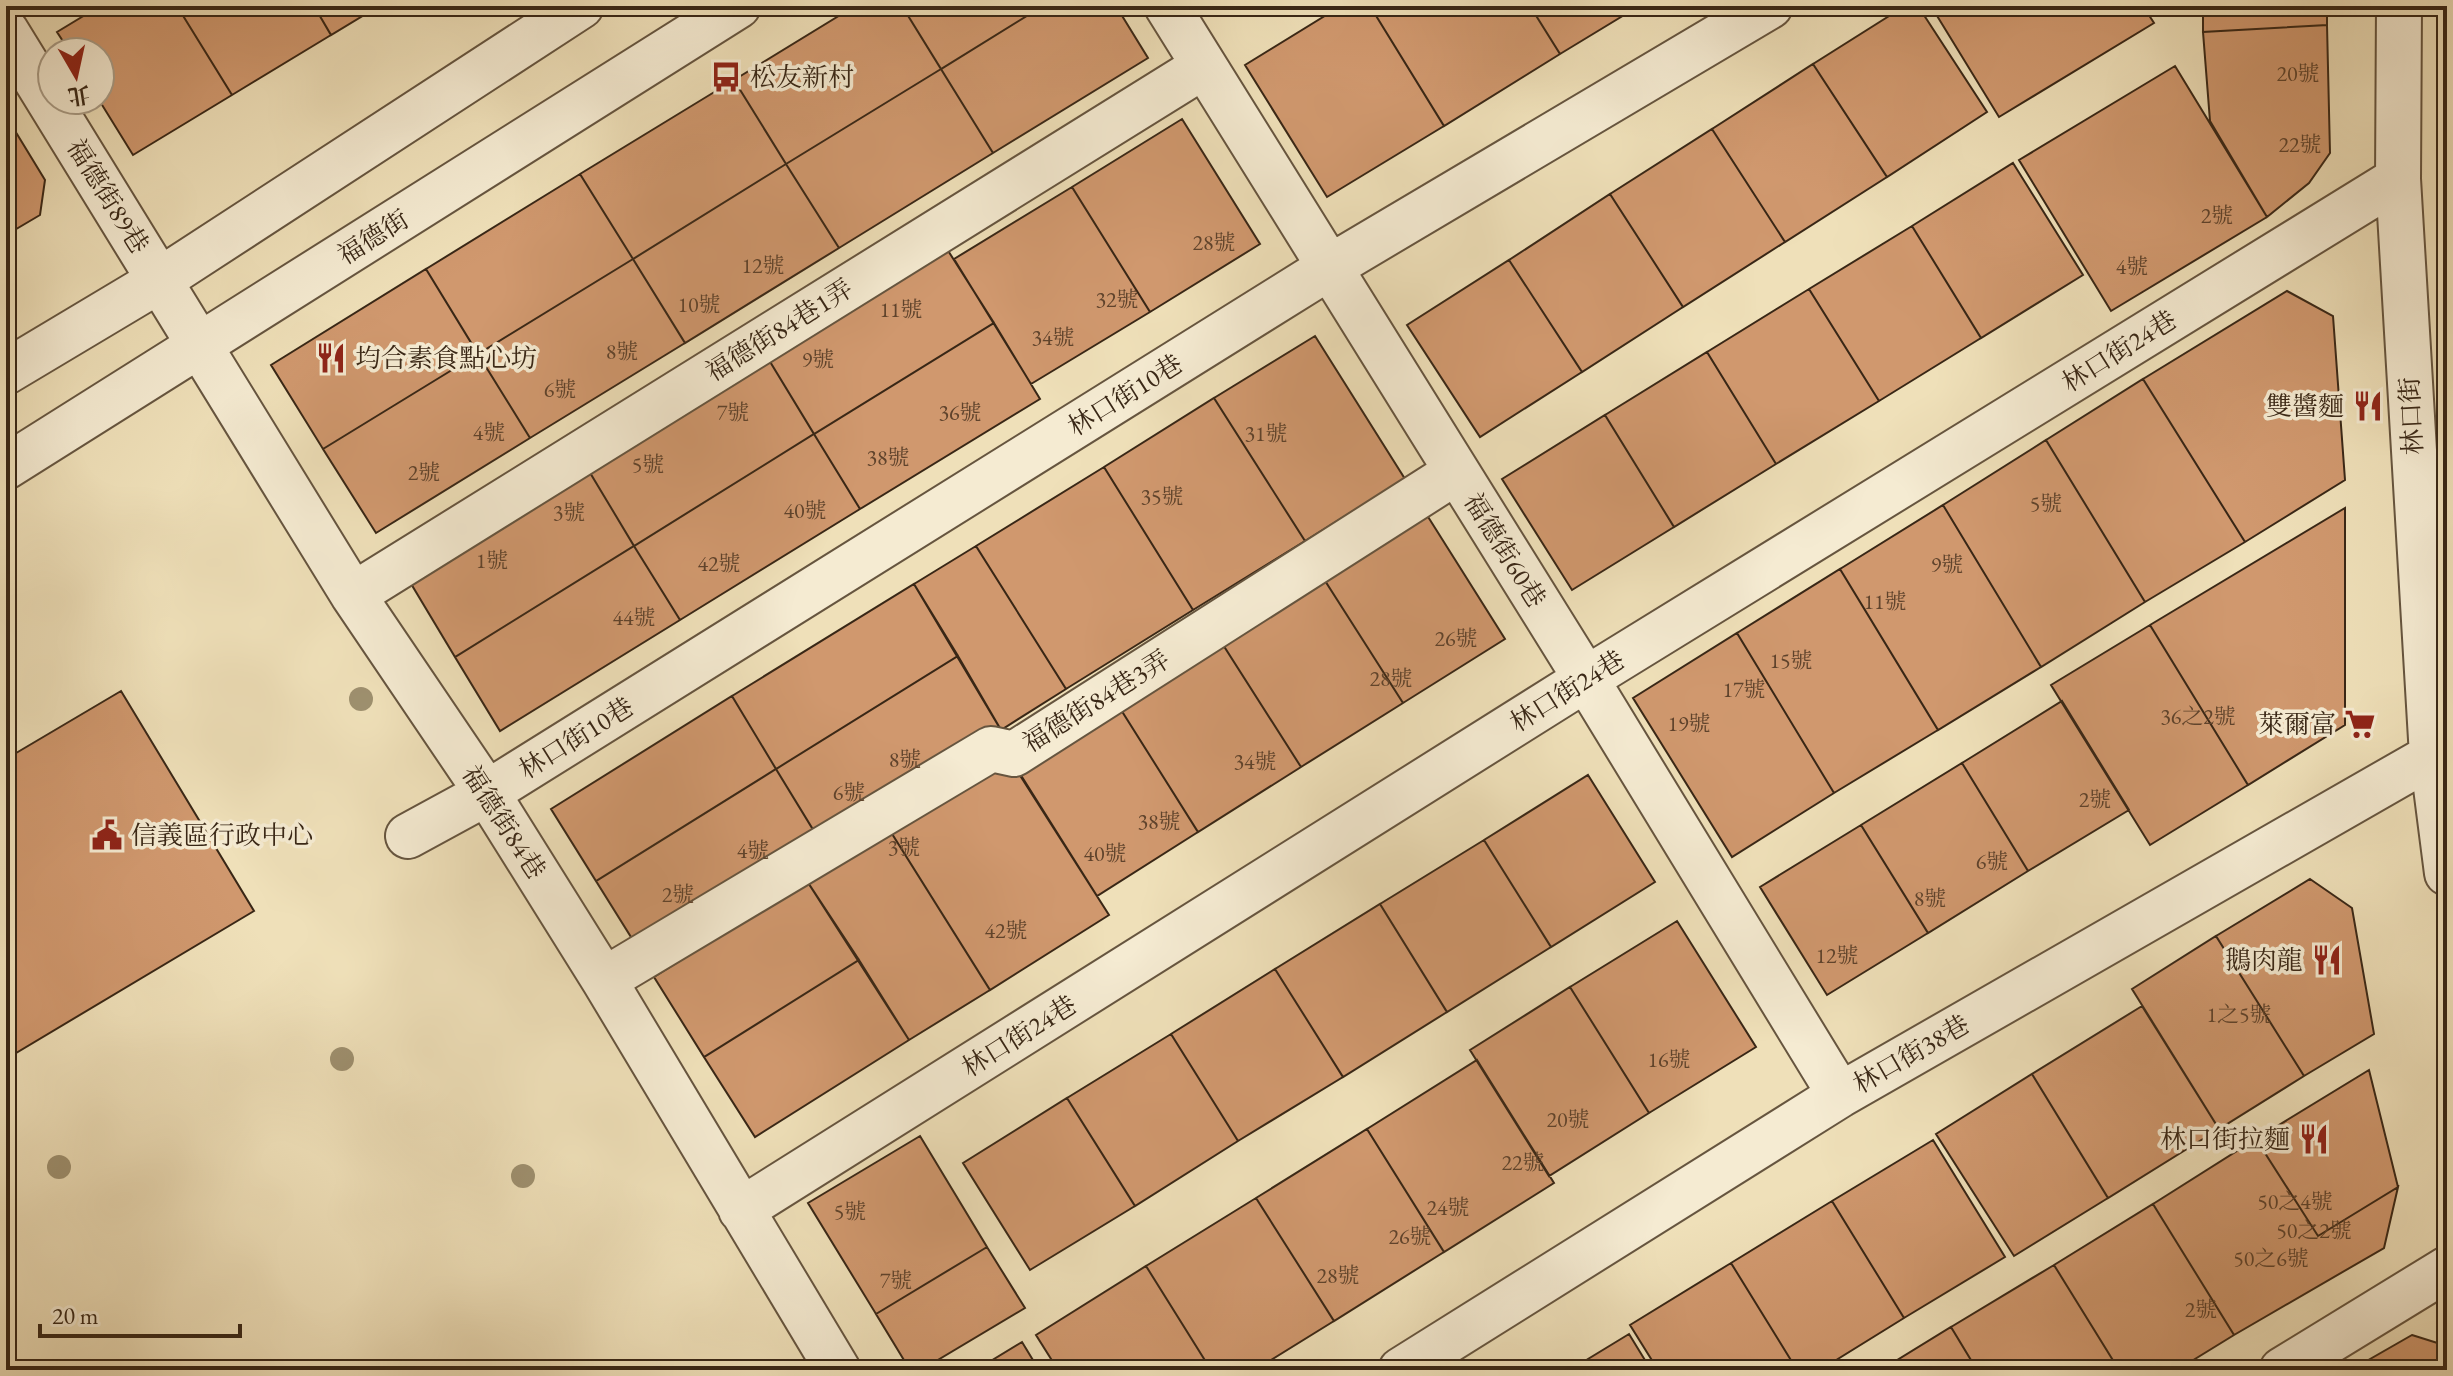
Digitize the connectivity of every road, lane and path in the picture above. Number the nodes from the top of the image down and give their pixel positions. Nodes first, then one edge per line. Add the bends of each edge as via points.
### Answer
1 (581, 6) edge
2 (738, 6) edge
3 (1167, 6) edge
4 (1770, 6) edge
5 (2399, 6) edge
6 (6, 31) edge
7 (1204, 66) junction
8 (2398, 179) junction
9 (1330, 267) junction
10 (160, 280) junction
11 (201, 346) junction
12 (6, 372) edge
13 (6, 467) edge
14 (1456, 472) junction
15 (353, 595) junction
16 (1586, 679) junction
17 (2440, 756) edge
18 (487, 793) junction
19 (408, 836) dead end
20 (2447, 873) edge
21 (604, 980) junction
22 (1840, 1095) junction
23 (741, 1210) junction
24 (2447, 1269) edge
25 (838, 1370) edge
26 (1401, 1370) edge
27 (2282, 1370) edge

1 - 10 street
2 - 11 street, 福德街
3 - 7 street, 福德街60巷
4 - 9 street, 林口街10巷
5 - 8 street, 林口街
6 - 10 street, 福德街89巷
7 - 9 street, 福德街60巷
7 - 15 street, 福德街84巷1弄
8 - 16 street, 林口街24巷
8 - 17 street, 林口街
9 - 14 street, 福德街60巷
9 - 18 street, 林口街10巷
10 - 11 street, 福德街84巷
10 - 12 street
11 - 13 street, 福德街
11 - 15 street, 福德街84巷
14 - 16 street, 福德街60巷
14 - 21 street, 福德街84巷3弄 via 1014,754 991,749
15 - 18 street, 福德街84巷
16 - 22 street, 福德街60巷
16 - 23 street, 林口街24巷
17 - 20 street, 林口街
17 - 22 street, 林口街38巷
18 - 19 street, 林口街10巷
18 - 21 street, 福德街84巷
21 - 23 street, 福德街84巷
22 - 26 street, 林口街38巷
23 - 25 street, 福德街84巷
24 - 27 street

